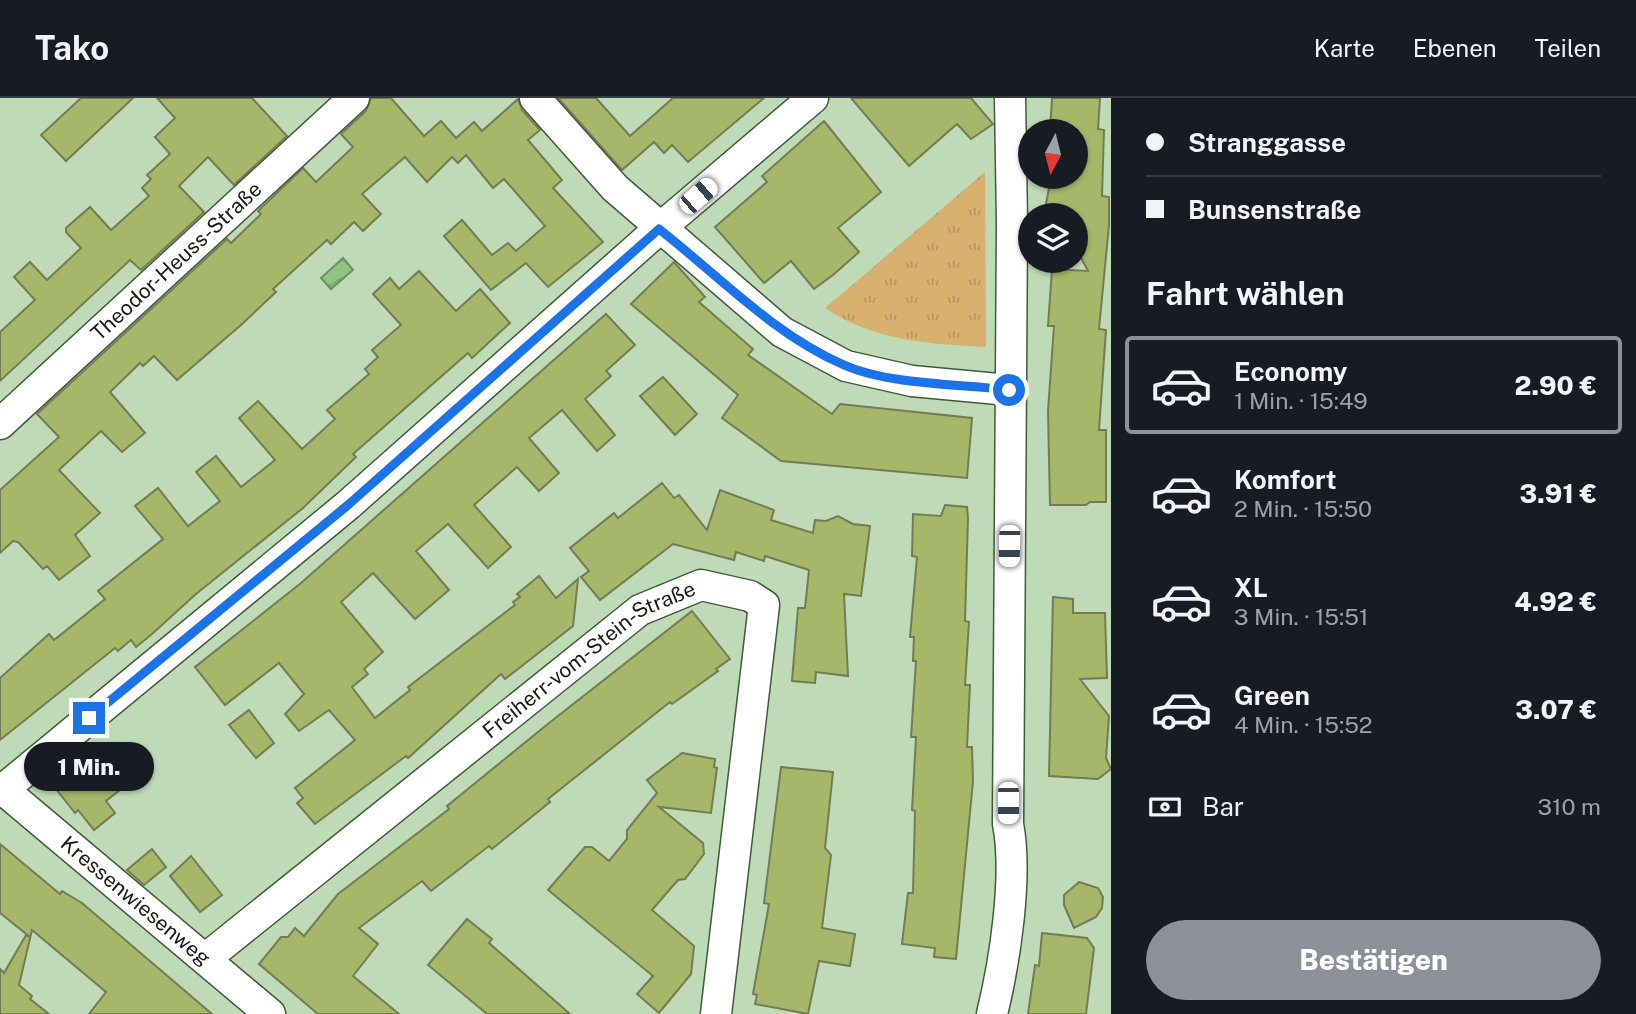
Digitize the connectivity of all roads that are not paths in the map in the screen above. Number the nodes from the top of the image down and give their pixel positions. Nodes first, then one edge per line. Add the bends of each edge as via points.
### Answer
1 (354, 98) edge
2 (535, 98) edge
3 (813, 98) edge
4 (1010, 98) edge
5 (659, 229) junction
6 (1009, 390) junction
7 (0, 424) edge
8 (1, 789) edge
9 (205, 959) junction
10 (270, 1014) edge
11 (716, 1014) edge
12 (992, 1014) edge

1 - 7 street, Theodor-Heuss-Straße
2 - 5 street via 615,188
3 - 5 street
4 - 6 street
5 - 6 street via 782,332 846,366 912,381
5 - 8 street via 348,505
6 - 12 street via 1008,824 1013,850
8 - 9 street, Kressenwiesenweg
9 - 10 street, Kressenwiesenweg
9 - 11 street, Freiherr-vom-Stein-Straße via 640,610 701,585 750,596 764,605

